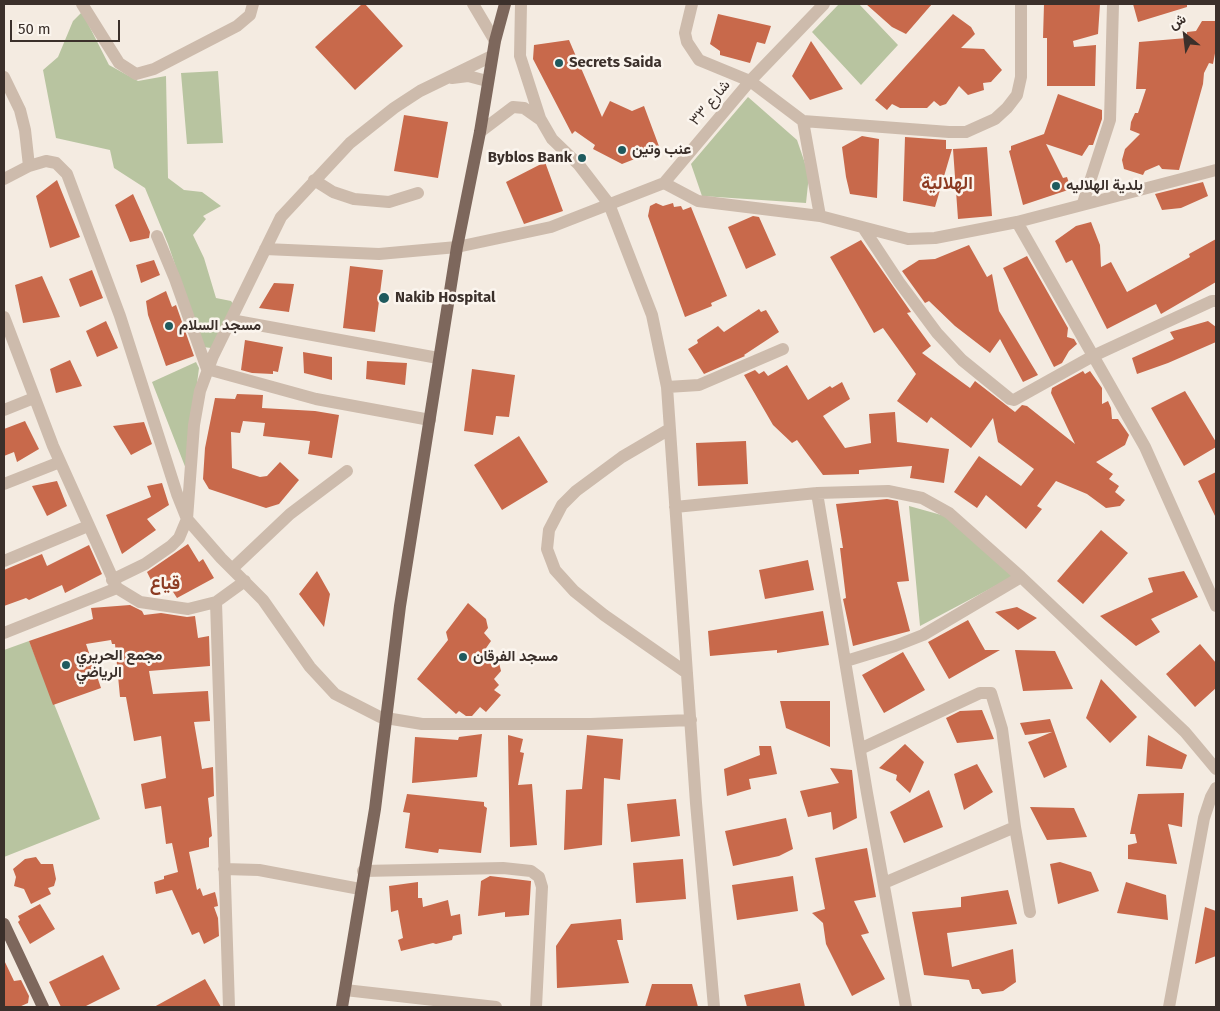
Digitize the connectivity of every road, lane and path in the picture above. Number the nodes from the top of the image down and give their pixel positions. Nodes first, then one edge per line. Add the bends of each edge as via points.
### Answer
1 (82, 4) edge
2 (253, 4) edge
3 (473, 4) edge
4 (505, 4) edge
5 (521, 4) edge
6 (692, 4) edge
7 (824, 4) edge
8 (1021, 4) edge
9 (1113, 4) edge
10 (495, 41) junction
11 (491, 61) junction
12 (467, 72) junction
13 (4, 77) edge
14 (487, 81) junction
15 (750, 81) junction
16 (541, 120) junction
17 (803, 121) junction
18 (480, 132) junction
19 (29, 166) junction
20 (1216, 170) edge
21 (4, 179) edge
22 (314, 180) junction
23 (664, 183) junction
24 (418, 193) dead end
25 (1083, 203) junction
26 (609, 204) junction
27 (820, 216) junction
28 (1017, 222) junction
29 (864, 229) junction
30 (157, 236) dead end
31 (456, 247) junction
32 (265, 249) junction
33 (1216, 301) edge
34 (4, 317) edge
35 (231, 320) junction
36 (6, 333) edge
37 (783, 349) dead end
38 (1093, 356) junction
39 (438, 358) junction
40 (207, 369) junction
41 (667, 387) junction
42 (34, 398) junction
43 (4, 410) edge
44 (430, 420) junction
45 (668, 430) junction
46 (60, 462) junction
47 (347, 471) dead end
48 (4, 484) edge
49 (818, 494) junction
50 (675, 507) junction
51 (188, 519) junction
52 (88, 526) junction
53 (4, 560) edge
54 (233, 568) junction
55 (1021, 577) junction
56 (245, 581) junction
57 (115, 584) junction
58 (216, 602) junction
59 (1216, 606) edge
60 (4, 633) edge
61 (846, 661) junction
62 (687, 673) junction
63 (385, 719) junction
64 (691, 720) junction
65 (860, 749) junction
66 (1216, 769) edge
67 (1216, 788) edge
68 (1015, 827) junction
69 (224, 869) junction
70 (363, 871) junction
71 (884, 883) junction
72 (360, 889) junction
73 (1030, 912) dead end
74 (4, 924) edge
75 (345, 990) junction
76 (44, 1007) edge
77 (229, 1007) edge
78 (342, 1007) edge
79 (496, 1007) edge
80 (536, 1007) edge
81 (714, 1007) edge
82 (906, 1007) edge
83 (1170, 1007) edge

1 - 2 street via 120,63 136,74 154,69 238,26 250,14
3 - 10 street
4 - 10 main road
5 - 16 street via 520,56
6 - 15 street via 685,34 698,60
7 - 15 street, شارع ٣٣
8 - 17 street via 1021,77 1017,95 995,119 966,132
9 - 25 street via 1110,120
10 - 11 main road
11 - 12 street
11 - 14 main road
12 - 14 street
12 - 22 street via 440,80 394,108 350,143
13 - 19 street via 20,110
14 - 18 main road
15 - 17 street
15 - 23 street, شارع ٣٣
16 - 18 street via 524,108 513,107
16 - 26 street via 552,138 579,165
17 - 27 street
18 - 31 main road
19 - 21 street
19 - 51 street via 56,162 67,174 120,316
20 - 25 street
22 - 24 street via 333,192 354,198 389,202
22 - 32 street via 281,217
23 - 26 street, شارع ٣٣
23 - 27 street via 698,201
25 - 28 street
26 - 31 street, شارع ٣٣ via 551,228
26 - 41 street via 652,315
27 - 29 street
28 - 29 street via 934,238 908,238
28 - 38 street
29 - 38 street via 898,282 937,333 962,360 1010,399 1020,399
30 - 40 street
31 - 32 street, شارع ٣٣ via 378,254
31 - 39 main road
32 - 35 street
33 - 38 street
34 - 36 street
35 - 39 street
35 - 40 street
36 - 42 street
37 - 41 street via 699,385
38 - 59 street via 1145,446
39 - 44 main road
40 - 44 street via 316,399
40 - 51 street via 194,425
41 - 45 street
42 - 43 street
42 - 46 street
44 - 63 main road
45 - 50 street
45 - 62 street via 622,456 576,491 562,505 549,530 547,550 555,570 574,591
46 - 48 street
46 - 52 street
47 - 54 street via 290,514
49 - 50 street
49 - 55 street via 888,491 922,498 949,513
49 - 61 street
50 - 62 street
51 - 54 street
51 - 57 street via 179,538 166,550
52 - 53 street
52 - 57 street
54 - 56 street
55 - 61 street via 923,635
55 - 66 street via 1185,732
56 - 58 street
56 - 63 street via 263,600 324,684 351,704
57 - 58 street via 130,599 153,606 188,609
57 - 60 street
58 - 69 street
61 - 65 street
62 - 64 street
63 - 64 street via 468,726
63 - 70 main road via 375,809
64 - 81 street
65 - 68 street via 980,693 991,693 1002,729
65 - 71 street
67 - 83 street via 1204,818
68 - 71 street
68 - 73 street
69 - 72 street via 259,870
69 - 77 street
70 - 72 main road
70 - 80 street via 503,868 532,871 539,877 542,888
71 - 82 street
72 - 75 main road
74 - 76 main road
75 - 78 main road
75 - 79 street

